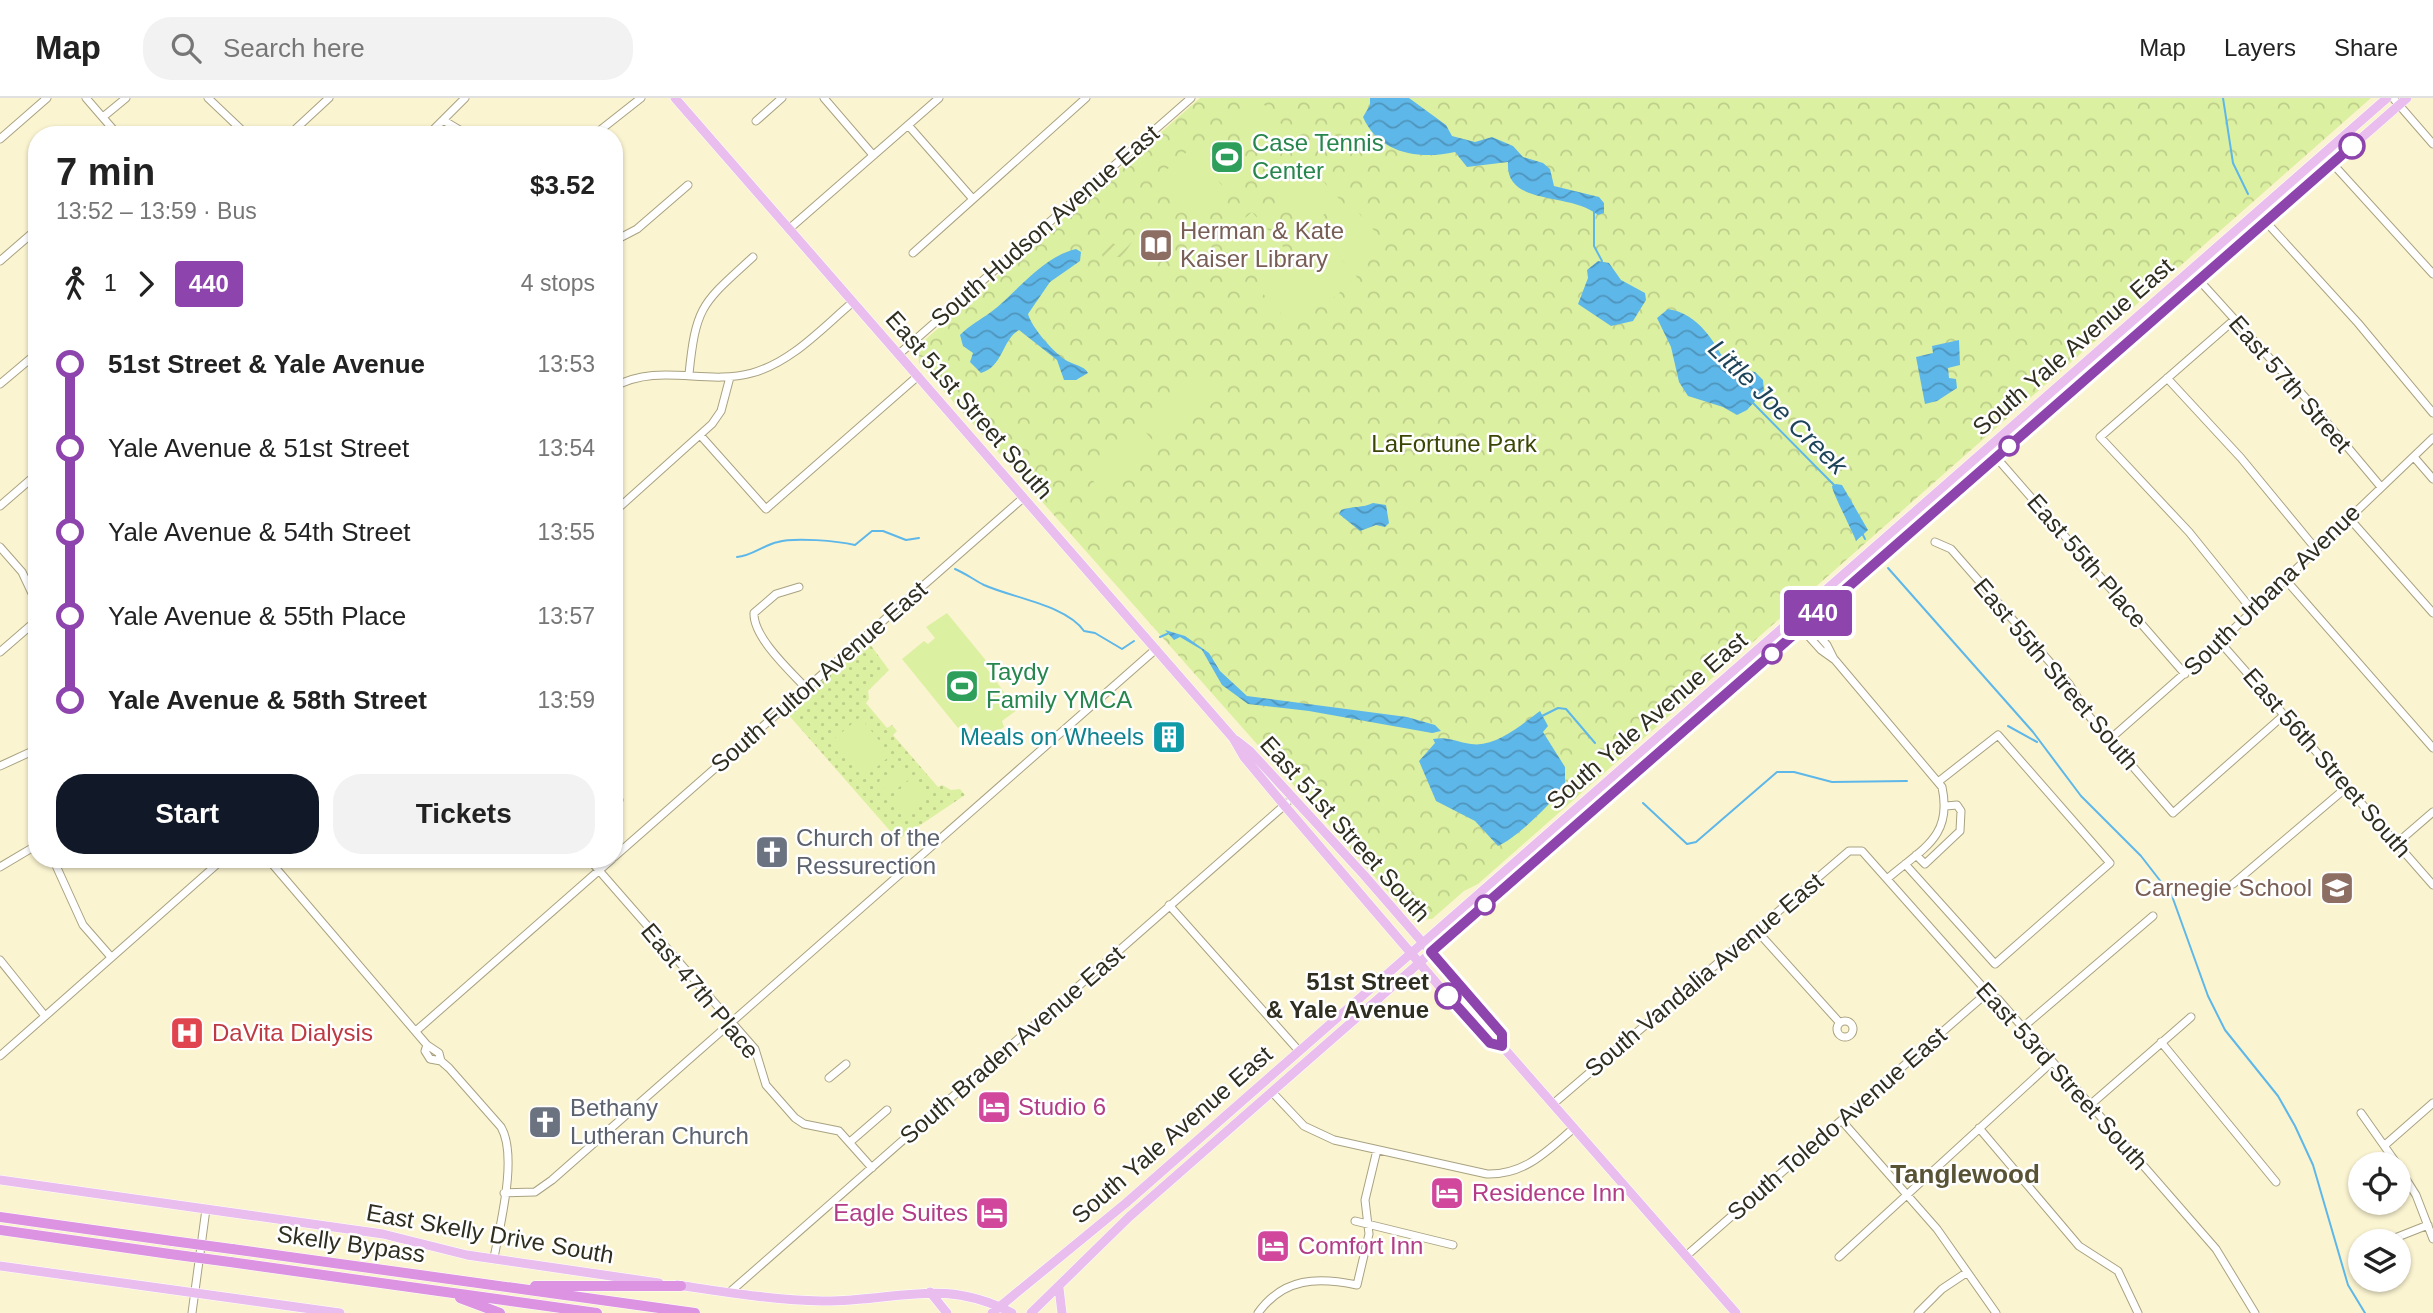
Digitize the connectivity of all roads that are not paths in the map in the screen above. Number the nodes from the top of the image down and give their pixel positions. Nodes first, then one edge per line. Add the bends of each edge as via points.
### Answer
1 (47, 98) edge
2 (86, 98) edge
3 (126, 98) edge
4 (208, 98) edge
5 (329, 98) edge
6 (641, 98) edge
7 (675, 98) edge
8 (782, 98) edge
9 (824, 98) edge
10 (939, 98) edge
11 (1086, 98) edge
12 (1191, 98) edge
13 (2387, 98) edge
14 (466, 99) edge
15 (2399, 100) edge
16 (103, 117) junction
17 (443, 120) junction
18 (756, 121) dead end
19 (908, 125) junction
20 (110, 126) edge
21 (238, 126) edge
22 (299, 126) edge
23 (437, 126) edge
24 (453, 126) edge
25 (605, 126) edge
26 (0, 139) edge
27 (2433, 144) edge
28 (873, 155) junction
29 (2332, 163) junction
30 (688, 186) dead end
31 (972, 198) junction
32 (2257, 212) junction
33 (2266, 221) junction
34 (789, 229) junction
35 (623, 236) edge
36 (28, 237) edge
37 (913, 253) dead end
38 (753, 257) dead end
39 (0, 261) edge
40 (2433, 274) edge
41 (2199, 280) junction
42 (853, 302) junction
43 (2234, 320) junction
44 (899, 354) junction
45 (28, 361) edge
46 (689, 374) junction
47 (918, 376) junction
48 (730, 377) junction
49 (2167, 378) junction
50 (623, 383) edge
51 (0, 384) edge
52 (2433, 413) edge
53 (701, 436) junction
54 (2433, 438) edge
55 (1988, 448) junction
56 (2414, 457) junction
57 (1996, 458) junction
58 (2433, 479) edge
59 (28, 482) edge
60 (2381, 487) junction
61 (1023, 498) junction
62 (623, 504) edge
63 (0, 506) edge
64 (2349, 517) junction
65 (1935, 542) dead end
66 (0, 547) edge
67 (2316, 549) junction
68 (2285, 579) junction
69 (28, 585) edge
70 (799, 587) dead end
71 (2252, 610) junction
72 (2433, 613) edge
73 (1796, 616) junction
74 (1804, 625) junction
75 (28, 628) edge
76 (2220, 642) junction
77 (1156, 649) junction
78 (0, 652) edge
79 (2185, 674) junction
80 (806, 688) junction
81 (2284, 715) junction
82 (1233, 738) junction
83 (2109, 740) junction
84 (2433, 748) edge
85 (28, 753) edge
86 (0, 765) edge
87 (1938, 782) junction
88 (2347, 786) junction
89 (1293, 797) junction
90 (1284, 805) junction
91 (1946, 806) junction
92 (2433, 811) edge
93 (2397, 843) junction
94 (623, 849) edge
95 (1856, 849) joint
96 (28, 850) edge
97 (1916, 855) junction
98 (1905, 864) junction
99 (0, 867) edge
100 (57, 868) edge
101 (213, 868) edge
102 (276, 868) edge
103 (596, 868) edge
104 (602, 868) edge
105 (599, 871) junction
106 (1887, 879) junction
107 (2233, 884) dead end
108 (2433, 885) edge
109 (1169, 905) junction
110 (2153, 916) dead end
111 (1757, 931) junction
112 (1423, 943) junction
113 (1431, 952) junction
114 (1411, 953) junction
115 (111, 957) junction
116 (0, 960) edge
117 (1419, 963) junction
118 (1990, 995) junction
119 (45, 1016) junction
120 (2191, 1017) dead end
121 (732, 1022) junction
122 (1840, 1023) dead end
123 (2022, 1028) junction
124 (417, 1030) junction
125 (2161, 1042) junction
126 (1502, 1046) junction
127 (1299, 1051) junction
128 (0, 1056) edge
129 (1307, 1061) junction
130 (2052, 1062) junction
131 (846, 1064) dead end
132 (830, 1079) dead end
133 (1272, 1092) junction
134 (2433, 1103) edge
135 (1553, 1104) junction
136 (2090, 1105) junction
137 (887, 1110) dead end
138 (2361, 1113) dead end
139 (1842, 1121) junction
140 (1574, 1128) junction
141 (1979, 1128) junction
142 (1199, 1139) junction
143 (850, 1143) junction
144 (2385, 1144) junction
145 (1207, 1149) junction
146 (1377, 1150) junction
147 (2390, 1152) edge
148 (872, 1168) junction
149 (0, 1180) edge
150 (2276, 1182) dead end
151 (2411, 1192) edge
152 (504, 1193) junction
153 (1906, 1194) junction
154 (1121, 1208) junction
155 (206, 1209) junction
156 (2, 1217) edge
157 (1129, 1217) junction
158 (1355, 1221) dead end
159 (1104, 1222) junction
160 (1368, 1224) junction
161 (2428, 1225) junction
162 (3, 1231) edge
163 (1113, 1232) junction
164 (2411, 1232) edge
165 (2433, 1239) edge
166 (1453, 1245) dead end
167 (1686, 1256) junction
168 (1839, 1257) dead end
169 (494, 1258) junction
170 (0, 1266) edge
171 (1966, 1273) junction
172 (500, 1286) junction
173 (681, 1286) junction
174 (1059, 1288) junction
175 (443, 1292) junction
176 (730, 1292) junction
177 (930, 1292) junction
178 (195, 1293) junction
179 (995, 1310) edge
180 (192, 1313) edge
181 (340, 1313) edge
182 (500, 1313) edge
183 (597, 1313) edge
184 (695, 1313) edge
185 (947, 1313) edge
186 (1012, 1313) edge
187 (1031, 1313) edge
188 (1062, 1313) edge
189 (1258, 1313) edge
190 (1736, 1313) edge
191 (1918, 1313) edge
192 (1996, 1313) edge
193 (2138, 1313) edge
194 (2255, 1313) edge

1 - 26 street
2 - 16 street
3 - 16 street
4 - 21 street
5 - 22 street
6 - 25 street
7 - 34 main road, East 51st Street South
8 - 18 street
9 - 28 street
10 - 19 street
11 - 31 street
12 - 44 street, South Hudson Avenue East
13 - 32 main road, South Yale Avenue East
14 - 17 street
15 - 27 street
15 - 29 main road, South Yale Avenue East
16 - 20 street
17 - 23 street
17 - 24 street
19 - 28 street
19 - 31 street
28 - 34 street
29 - 33 main road, South Yale Avenue East
29 - 40 street
30 - 35 street
31 - 37 street
32 - 33 street
32 - 55 main road, South Yale Avenue East
33 - 41 main road, South Yale Avenue East
33 - 52 street
34 - 42 main road, East 51st Street South
36 - 39 street
38 - 46 street via 701,308
41 - 43 street, East 57th Street
41 - 57 main road, South Yale Avenue East
42 - 44 main road, East 51st Street South
42 - 48 street via 777,363
43 - 49 street
43 - 60 street, East 57th Street
44 - 47 main road, East 51st Street South
45 - 51 street
46 - 48 street
46 - 50 street via 639,376
47 - 53 street via 766,509
47 - 61 main road, East 51st Street South
48 - 53 street via 721,411
49 - 67 street via 2242,458
49 - 71 street via 2101,437 2189,532
53 - 62 street
54 - 56 street, South Urbana Avenue
55 - 57 street, East 55th Place
55 - 73 main road, South Yale Avenue East
56 - 58 street
56 - 60 street, South Urbana Avenue
57 - 74 main road, South Yale Avenue East
57 - 79 street, East 55th Place
59 - 63 street
60 - 64 street, South Urbana Avenue
61 - 77 main road, East 51st Street South
61 - 80 street, South Fulton Avenue East
64 - 67 street, South Urbana Avenue
64 - 72 street
65 - 83 street, East 55th Street South via 1951,549 2068,684
66 - 69 street
67 - 68 street, South Urbana Avenue
68 - 71 street, South Urbana Avenue
68 - 84 street
70 - 80 street via 776,594 754,613 754,623
71 - 76 street, South Urbana Avenue
73 - 74 street
73 - 112 main road, South Yale Avenue East
74 - 87 street
74 - 113 main road, South Yale Avenue East
75 - 78 street
76 - 79 street, South Urbana Avenue
76 - 81 street, East 56th Street South
77 - 82 main road, East 51st Street South
77 - 121 street
79 - 83 street, South Urbana Avenue
80 - 94 street, South Fulton Avenue East
81 - 83 street, East 55th Street South via 2173,813
81 - 88 street, East 56th Street South
82 - 89 main road, East 51st Street South
82 - 90 main road, East 51st Street South
85 - 86 street
87 - 91 street
87 - 98 street via 1998,735 2110,863 1996,964
88 - 93 street, East 56th Street South
88 - 107 street
89 - 90 street, South Braden Avenue East
89 - 112 main road, East 51st Street South
90 - 109 street, South Braden Avenue East
90 - 114 main road, East 51st Street South
91 - 97 street via 1937,836
91 - 97 street via 1957,805 1961,811 1960,831 1926,864
92 - 93 street
93 - 108 street, East 56th Street South
95 - 106 street, East 53rd Street South
95 - 111 street, South Vandalia Avenue East
96 - 99 street
97 - 98 street
98 - 106 street
100 - 115 street via 83,925
101 - 115 street
102 - 124 street
103 - 105 street, East 47th Place
104 - 105 street, South Fulton Avenue East
105 - 121 street, East 47th Place
105 - 124 street, South Fulton Avenue East
106 - 118 street, East 53rd Street South
109 - 127 street
109 - 148 street, South Braden Avenue East
110 - 123 street
111 - 122 street
111 - 135 street, South Vandalia Avenue East
112 - 113 main road, East 51st Street South
112 - 114 main road, South Yale Avenue East
113 - 117 main road, South Yale Avenue East
113 - 126 main road, East 51st Street South via 1502,1034
114 - 117 main road, East 51st Street South
114 - 127 main road, South Yale Avenue East
115 - 119 street
116 - 119 street
117 - 126 main road, East 51st Street South via 1490,1043
117 - 129 main road, South Yale Avenue East
118 - 123 street, East 53rd Street South
118 - 139 street, South Toledo Avenue East
119 - 128 street
120 - 125 street
121 - 143 street, East 47th Place via 755,1049 766,1085 794,1118 831,1127
121 - 152 street via 543,1188 529,1194
123 - 130 street, East 53rd Street South
124 - 152 street via 427,1045 427,1057 440,1061 504,1132 509,1153
125 - 136 street
125 - 150 street
126 - 135 main road, East 51st Street South
127 - 129 main road
127 - 142 main road, South Yale Avenue East
129 - 133 main road, South Yale Avenue East
130 - 136 street, East 53rd Street South
130 - 141 street
131 - 132 street
133 - 145 main road, South Yale Avenue East
133 - 146 street via 1312,1131
134 - 144 street
135 - 140 main road, East 51st Street South
136 - 194 street, East 53rd Street South via 2216,1249
137 - 143 street
138 - 144 street
139 - 153 street
139 - 167 street, South Toledo Avenue East
140 - 146 street via 1534,1163 1503,1175
140 - 167 main road, East 51st Street South
141 - 153 street
141 - 193 street via 2079,1246 2118,1271
142 - 145 main road
142 - 154 main road, South Yale Avenue East
143 - 148 street, East 47th Place
144 - 147 street
145 - 157 main road, South Yale Avenue East
146 - 160 street via 1365,1200
148 - 176 street, South Braden Avenue East
149 - 155 main road, East Skelly Drive South
151 - 161 street
152 - 169 street
153 - 168 street
153 - 171 street via 1937,1228
154 - 157 main road
154 - 159 main road, South Yale Avenue East
155 - 169 main road, East Skelly Drive South via 383,1234
155 - 178 street
156 - 172 highway, Skelly Bypass, bridge
157 - 163 main road, South Yale Avenue East
158 - 160 street
159 - 163 main road
159 - 179 main road, South Yale Avenue East
160 - 166 street
160 - 189 street via 1357,1285 1305,1280 1274,1295
161 - 164 street
161 - 165 street
162 - 175 highway, Skelly Bypass, bridge
163 - 174 main road, South Yale Avenue East
167 - 190 main road, East 51st Street South
169 - 173 main road, East Skelly Drive South
170 - 178 main road
171 - 191 street
171 - 192 street
172 - 173 highway
172 - 184 highway, Skelly Bypass
173 - 176 main road, East Skelly Drive South
174 - 187 main road, South Yale Avenue East
174 - 188 main road
175 - 182 highway
175 - 183 highway, Skelly Bypass
176 - 177 main road, East Skelly Drive South via 838,1301
177 - 179 main road, East Skelly Drive South via 965,1294
177 - 185 main road
178 - 180 street
178 - 181 main road
179 - 186 main road, East Skelly Drive South

